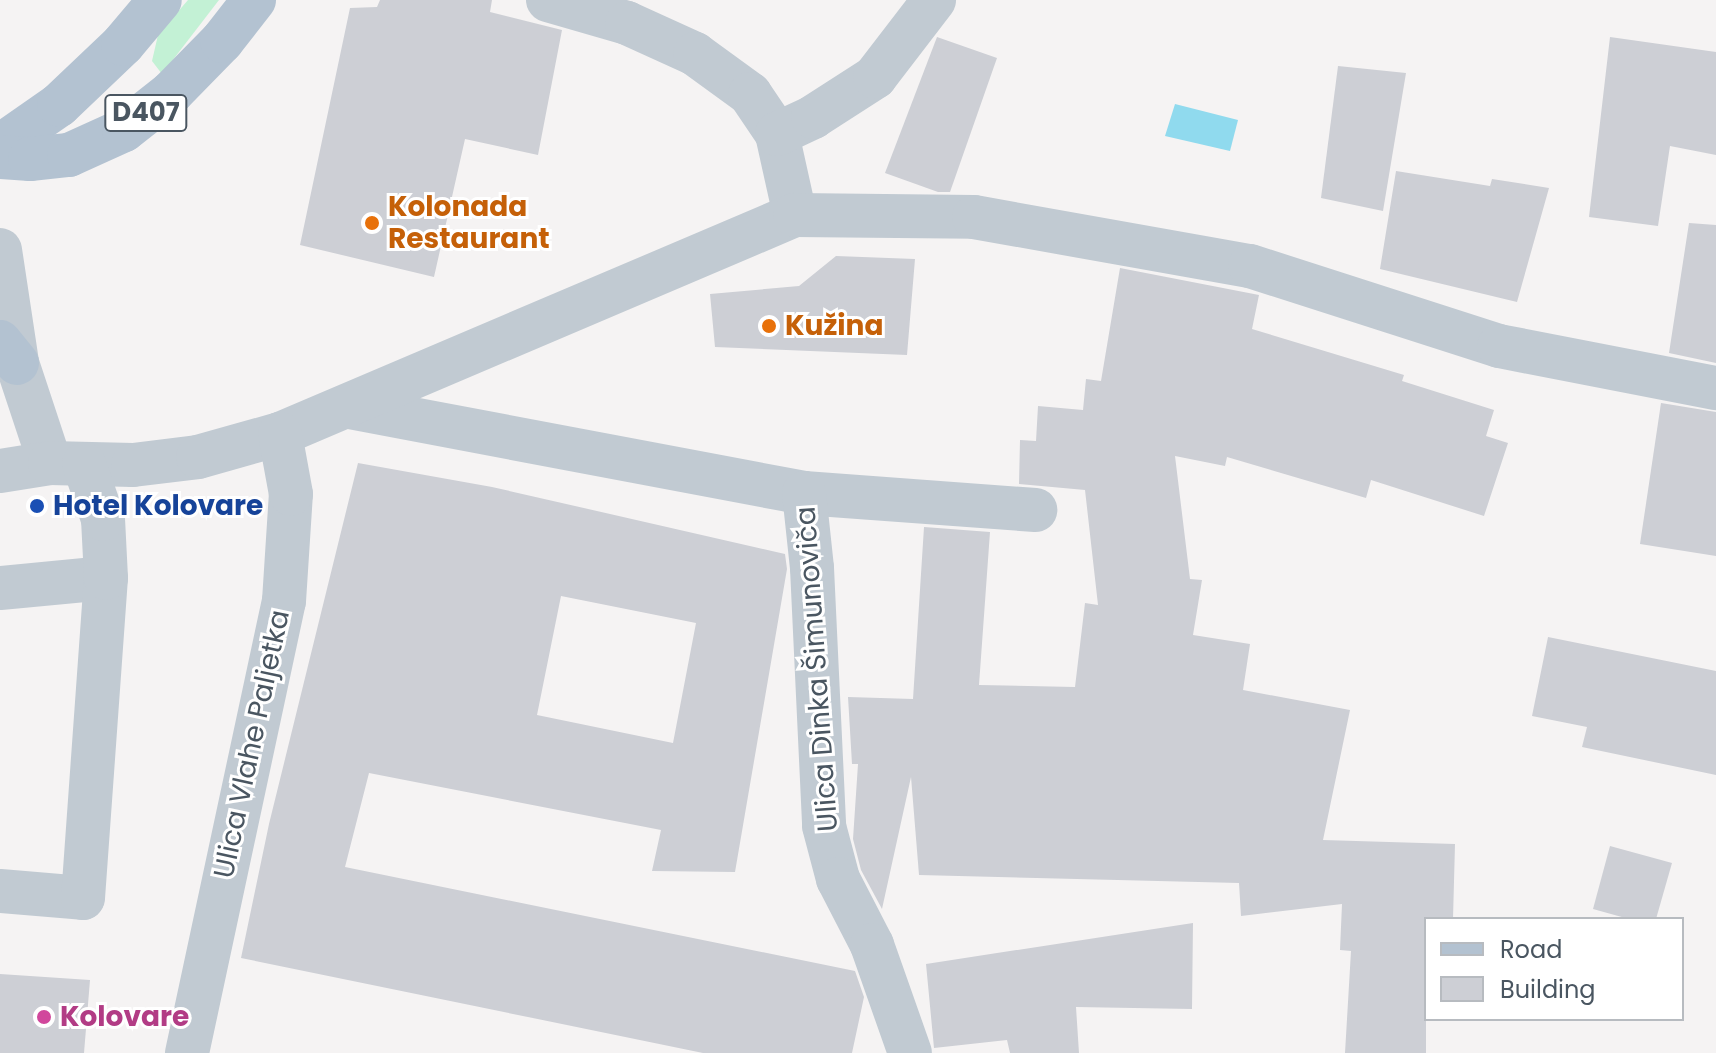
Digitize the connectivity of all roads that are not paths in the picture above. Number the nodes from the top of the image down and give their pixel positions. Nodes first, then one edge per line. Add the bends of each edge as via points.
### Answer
1 (160, 0) edge
2 (254, 0) edge
3 (548, 0) edge
4 (934, 0) edge
5 (777, 134) junction
6 (0, 146) edge
7 (0, 157) edge
8 (795, 215) junction
9 (0, 250) edge
10 (9, 353) edge
11 (1716, 388) edge
12 (349, 407) junction
13 (280, 434) junction
14 (67, 463) junction
15 (0, 471) edge
16 (804, 493) junction
17 (1035, 510) dead end
18 (106, 578) junction
19 (0, 588) edge
20 (0, 891) edge
21 (187, 1053) edge
22 (910, 1053) edge

1 - 6 main road, D407 via 59,105
2 - 7 main road, D407 via 171,93 124,130 69,155
3 - 5 street via 627,23 695,54 750,94
4 - 5 street via 875,77
5 - 8 street
8 - 11 street via 974,217 1250,266 1499,346
8 - 12 street
9 - 10 street
10 - 14 street
12 - 13 street
12 - 16 street, Ulica Dinka Šimunoviča
13 - 14 street via 198,457 133,465
13 - 21 street, Ulica Vlahe Paljetka via 291,494 284,601
14 - 15 street
14 - 18 street via 103,519
16 - 17 street
16 - 22 street, Ulica Dinka Šimunoviča via 824,826 838,879 872,945
18 - 19 street
18 - 20 street via 83,898

